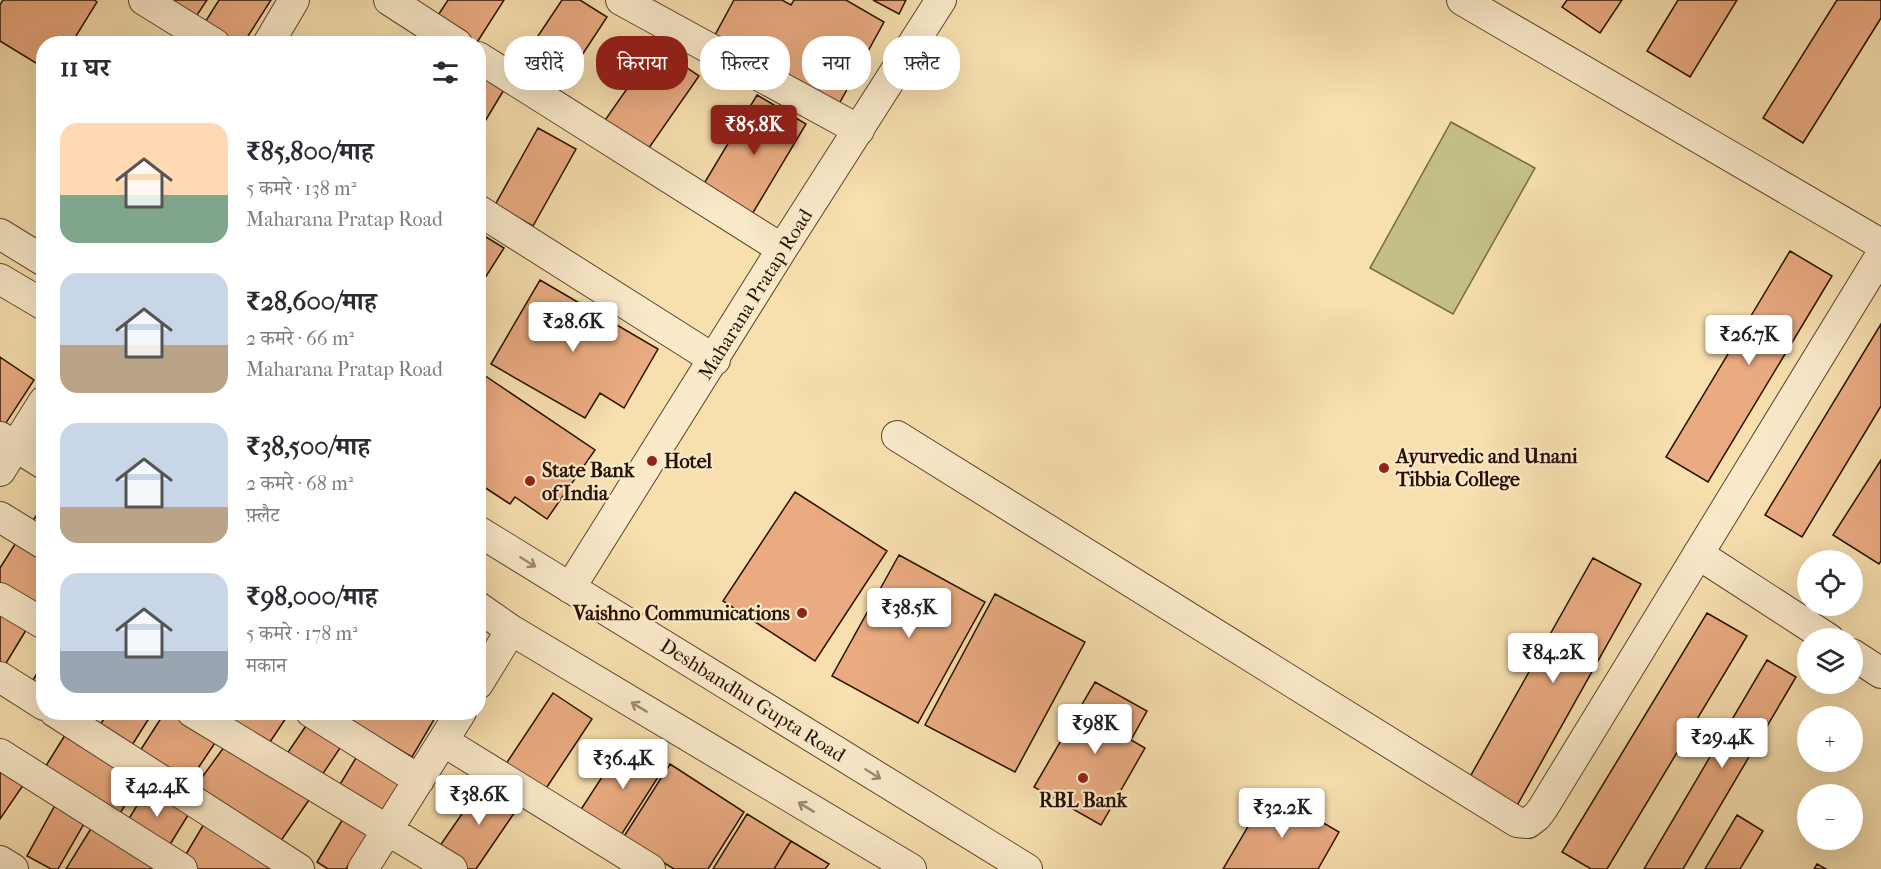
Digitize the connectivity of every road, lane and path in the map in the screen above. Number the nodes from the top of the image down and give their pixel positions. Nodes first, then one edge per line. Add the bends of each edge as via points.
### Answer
1 (144, 0) edge
2 (294, 0) edge
3 (389, 0) edge
4 (621, 0) edge
5 (941, 0) edge
6 (1462, 0) edge
7 (202, 36) edge
8 (273, 36) edge
9 (445, 36) edge
10 (486, 62) edge
11 (859, 130) junction
12 (486, 215) edge
13 (0, 234) edge
14 (1881, 244) edge
15 (782, 249) junction
16 (1881, 255) edge
17 (36, 256) edge
18 (0, 279) edge
19 (36, 300) edge
20 (714, 360) junction
21 (36, 411) edge
22 (897, 436) dead end
23 (5, 452) edge
24 (36, 462) edge
25 (0, 517) edge
26 (486, 536) edge
27 (36, 539) edge
28 (1698, 554) junction
29 (570, 588) junction
30 (0, 598) edge
31 (486, 613) edge
32 (36, 619) edge
33 (1812, 628) edge
34 (511, 630) junction
35 (1863, 661) edge
36 (486, 671) edge
37 (1881, 673) edge
38 (0, 677) edge
39 (36, 700) edge
40 (67, 720) edge
41 (205, 720) edge
42 (324, 720) edge
43 (453, 721) edge
44 (0, 754) edge
45 (419, 780) junction
46 (388, 830) junction
47 (0, 861) edge
48 (13, 869) edge
49 (182, 869) edge
50 (299, 869) edge
51 (363, 869) edge
52 (452, 869) edge
53 (650, 869) edge
54 (911, 869) edge
55 (1027, 869) edge

1 - 7 street
2 - 8 street
3 - 9 street
4 - 11 street
5 - 11 street, Maharana Pratap Road
6 - 14 street
10 - 15 street
11 - 15 street, Maharana Pratap Road
12 - 20 street
13 - 17 street
15 - 20 street, Maharana Pratap Road
16 - 28 street
18 - 19 street
20 - 29 street, Maharana Pratap Road
21 - 23 street
22 - 28 street via 1517,822 1528,823 1543,808
23 - 24 street
25 - 27 street
26 -> 29 street, Deshbandhu Gupta Road
28 - 33 street
29 -> 55 street, Deshbandhu Gupta Road
30 - 32 street
31 - 34 street
34 - 36 street
54 -> 34 street
35 - 37 street
38 - 39 street
40 - 50 street
41 - 46 street
42 - 45 street
43 - 45 street
43 - 53 street
44 - 49 street
45 - 46 street
46 - 51 street
46 - 52 street
47 - 48 street

